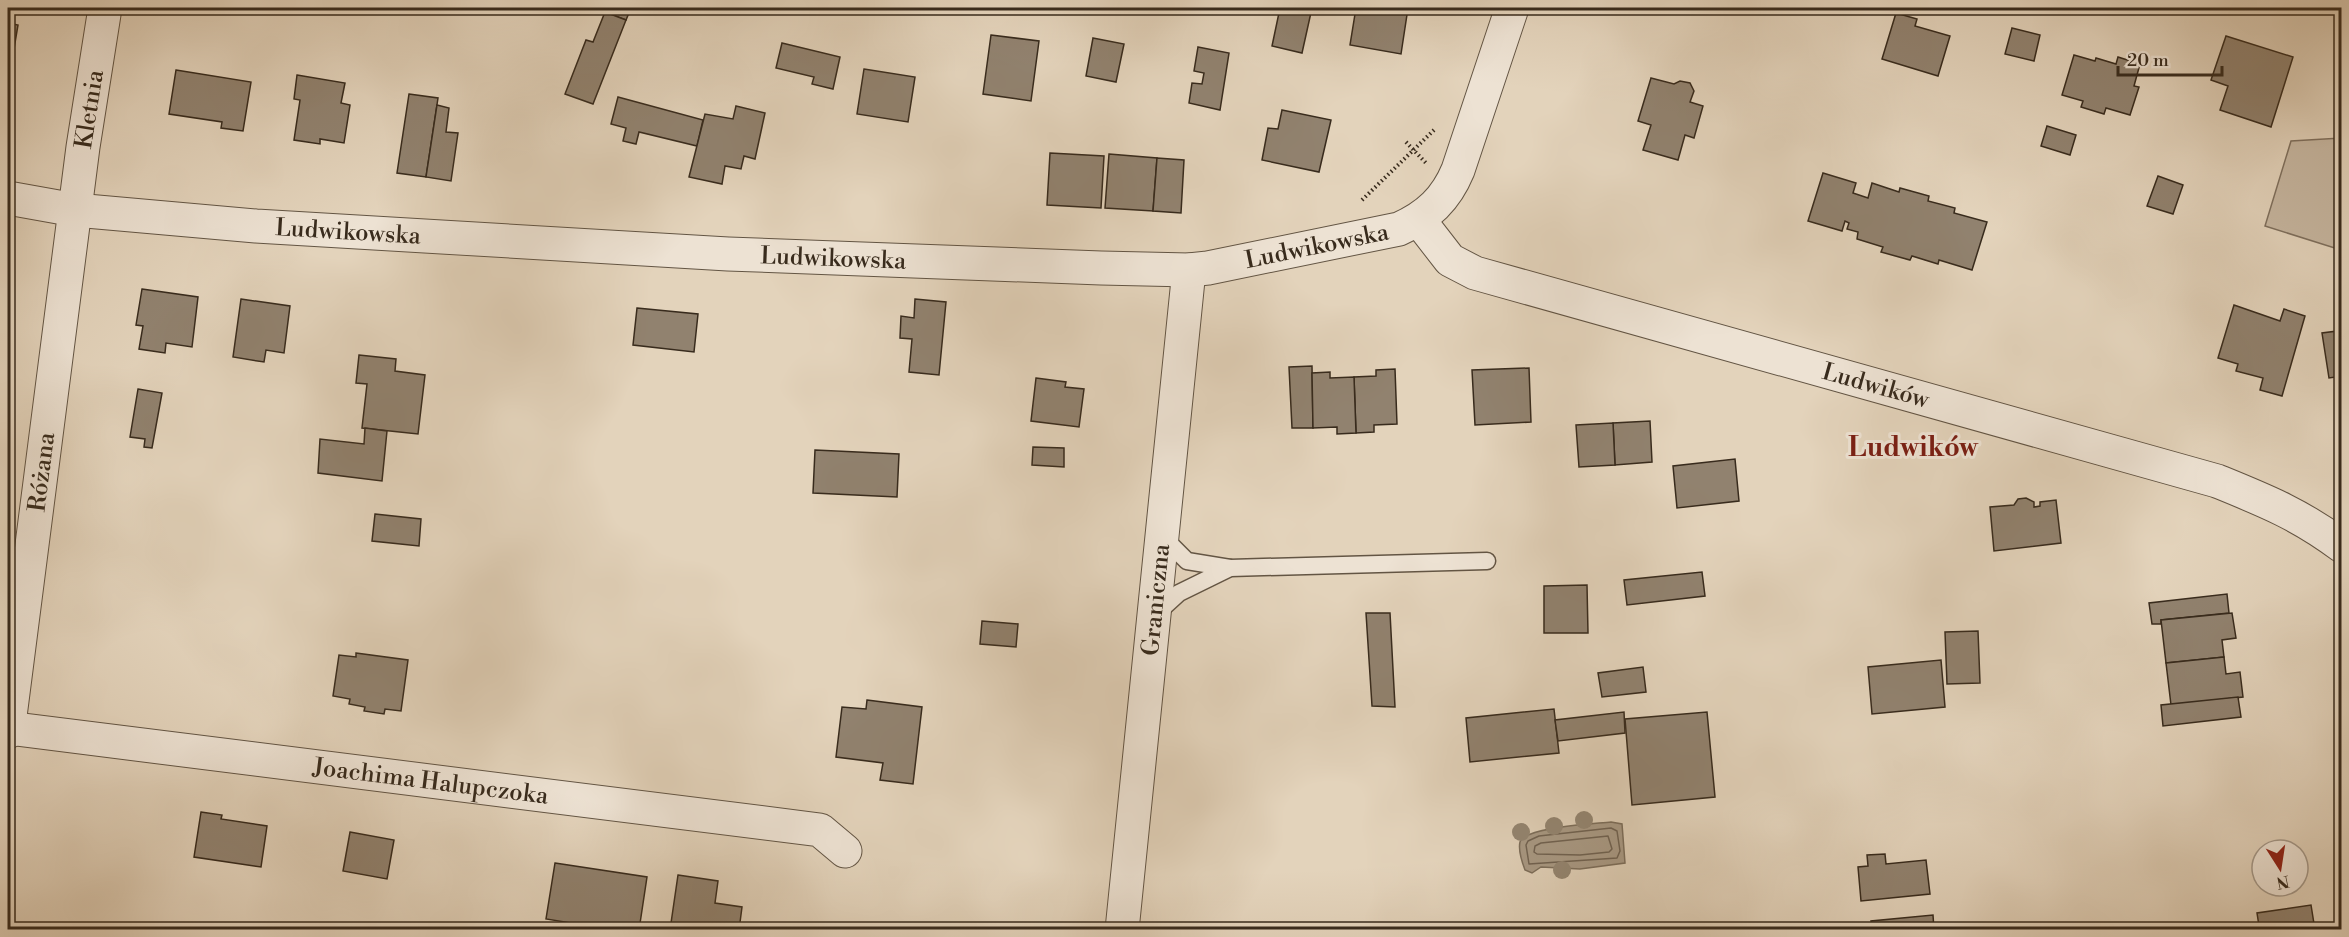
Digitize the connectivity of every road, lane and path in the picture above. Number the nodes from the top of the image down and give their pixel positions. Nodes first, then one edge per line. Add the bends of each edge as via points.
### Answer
1 (105, 8) edge
2 (1512, 8) edge
3 (1436, 129) dead end
4 (8, 198) edge
5 (1356, 206) dead end
6 (75, 210) junction
7 (1419, 220) junction
8 (1189, 270) junction
9 (1162, 536) junction
10 (2342, 546) edge
11 (1486, 561) dead end
12 (1230, 568) junction
13 (1154, 616) junction
14 (15, 623) edge
15 (8, 730) edge
16 (845, 851) dead end
17 (1122, 930) edge

1 - 6 street, Kletnia
2 - 7 street, Ludwikowska via 1454,181 1448,193
3 - 5 path
4 - 6 street, Ludwikowska
6 - 8 street, Ludwikowska via 256,226 728,254
6 - 14 street, Różana
7 - 8 street, Ludwikowska via 1372,236
7 - 10 street, Ludwików via 1450,260 1475,273 2217,481 2308,521
8 - 9 street, Graniczna
9 - 12 lane via 1187,561
9 - 13 street, Graniczna
11 - 12 lane
12 - 13 lane via 1179,593
13 - 17 street, Graniczna
14 - 15 street, Różana
15 - 16 street, Joachima Halupczoka via 820,830

